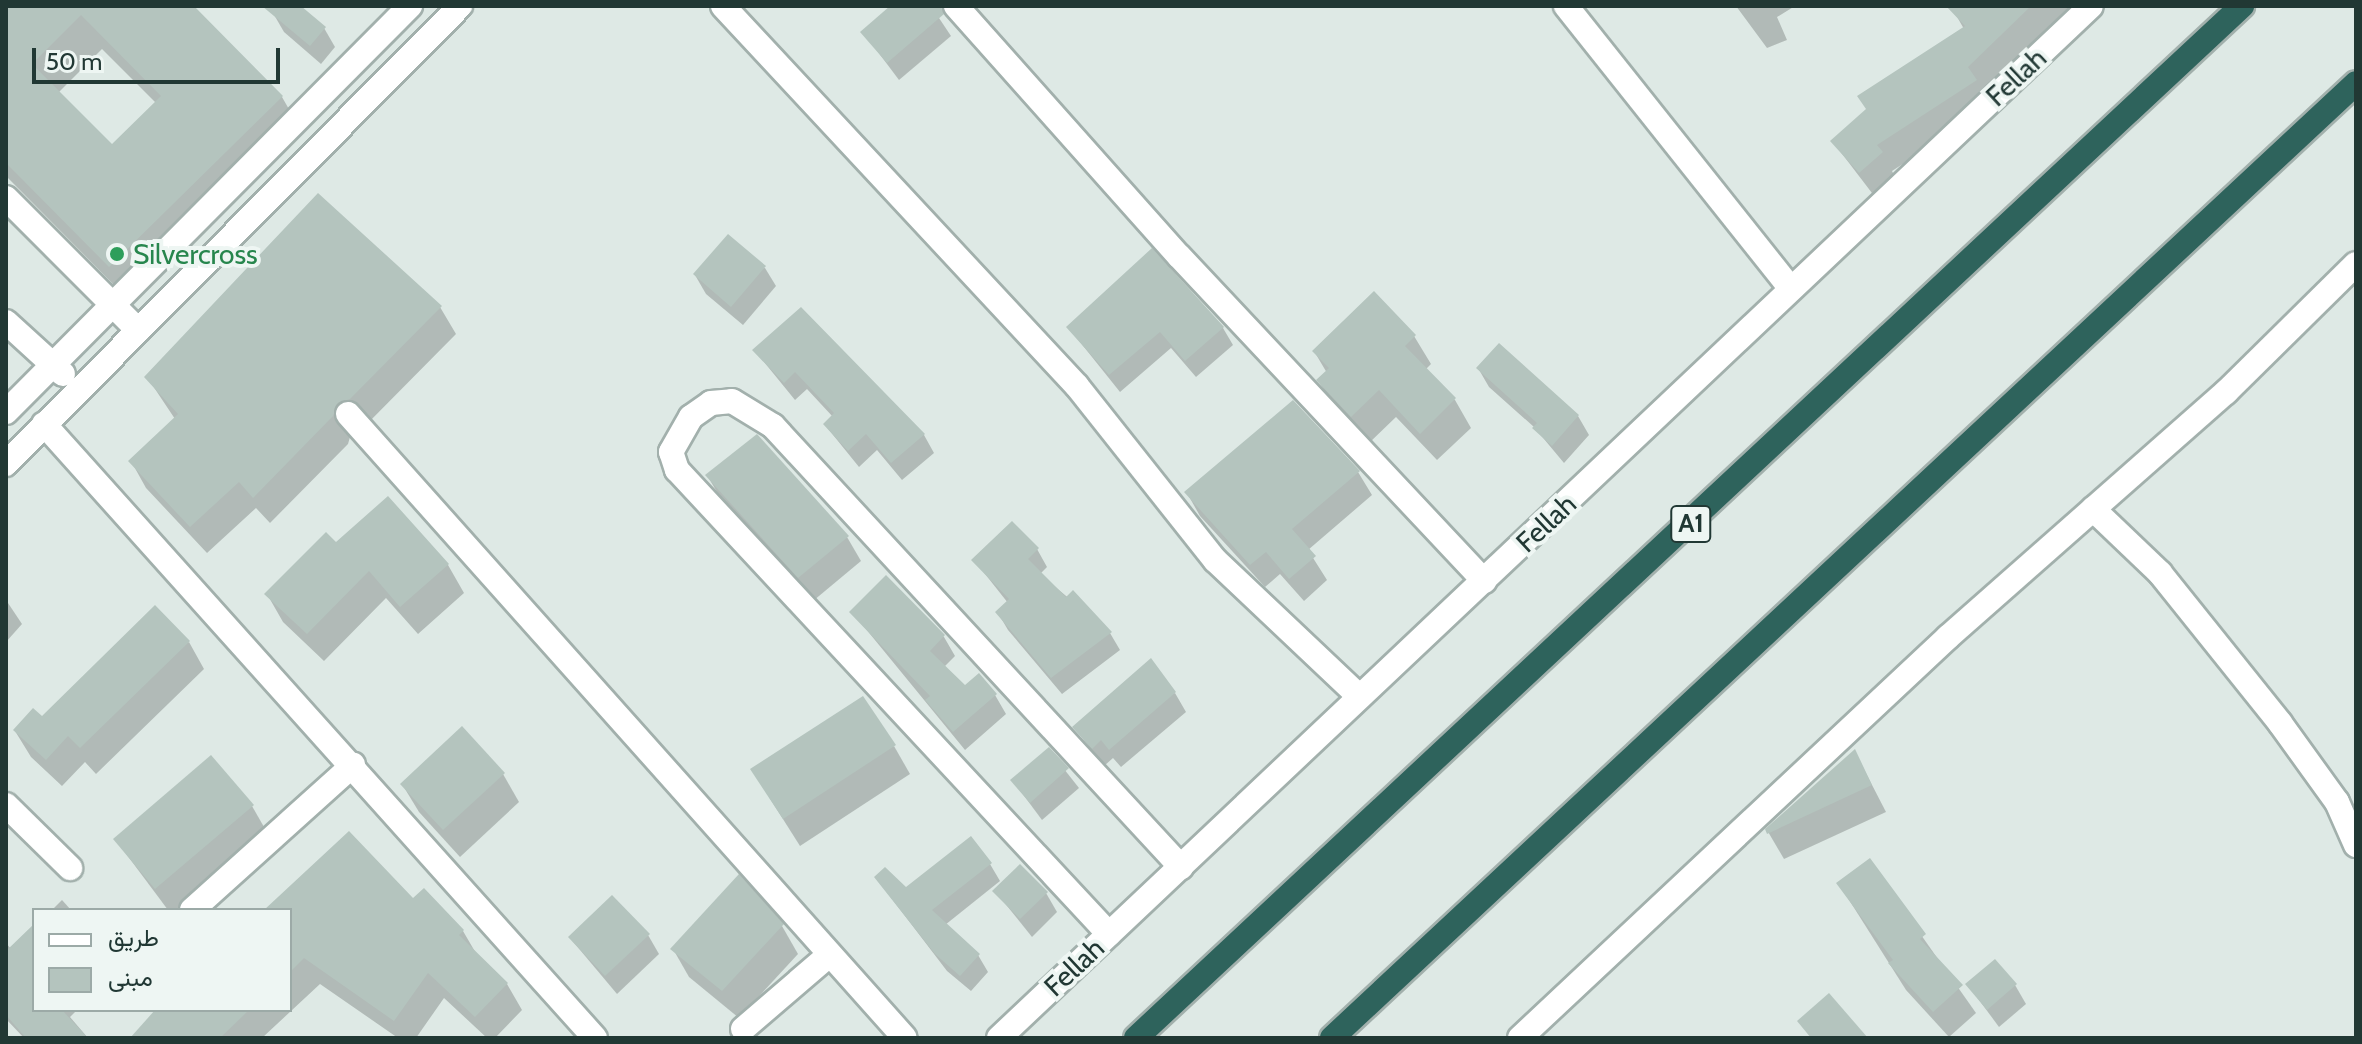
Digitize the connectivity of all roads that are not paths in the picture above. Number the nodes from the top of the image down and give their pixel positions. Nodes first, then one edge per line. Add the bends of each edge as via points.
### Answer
1 (410, 6) edge
2 (460, 6) edge
3 (723, 6) edge
4 (956, 6) edge
5 (1566, 6) edge
6 (2091, 6) edge
7 (2242, 6) edge
8 (2356, 83) edge
9 (6, 198) edge
10 (2356, 264) edge
11 (1790, 288) junction
12 (112, 304) junction
13 (6, 322) edge
14 (138, 330) junction
15 (54, 365) junction
16 (80, 389) junction
17 (6, 412) edge
18 (348, 414) dead end
19 (44, 424) junction
20 (6, 464) edge
21 (2093, 509) junction
22 (1484, 581) junction
23 (1360, 697) junction
24 (353, 765) junction
25 (6, 805) edge
26 (2356, 845) edge
27 (1181, 867) junction
28 (70, 868) dead end
29 (194, 908) edge
30 (1109, 934) junction
31 (829, 955) junction
32 (743, 1029) dead end
33 (595, 1038) edge
34 (905, 1038) edge
35 (999, 1038) edge
36 (1136, 1038) edge
37 (1332, 1038) edge
38 (1520, 1038) edge

1 - 12 street
2 - 14 street
3 - 23 street via 1077,386 1215,560
4 - 22 street via 1179,256
5 - 11 street
6 - 11 street, Fellah
7 - 36 highway, A1
8 - 37 highway
9 - 12 street
10 - 21 street via 2226,392
11 - 22 street, Fellah
12 - 14 street
12 - 15 street
13 - 15 street
14 - 16 street
15 - 16 street
15 - 17 street
16 - 19 street
18 - 31 street
19 - 20 street
19 - 24 street
21 - 26 street via 2160,573 2280,723 2337,802
21 - 38 street via 1937,647
22 - 23 street, Fellah
23 - 27 street, Fellah
24 - 29 street
24 - 33 street
25 - 28 street
27 - 30 street, Fellah
27 - 30 street via 773,426 732,401 711,403 691,417 671,452 677,470
30 - 35 street, Fellah
31 - 32 street
31 - 34 street

